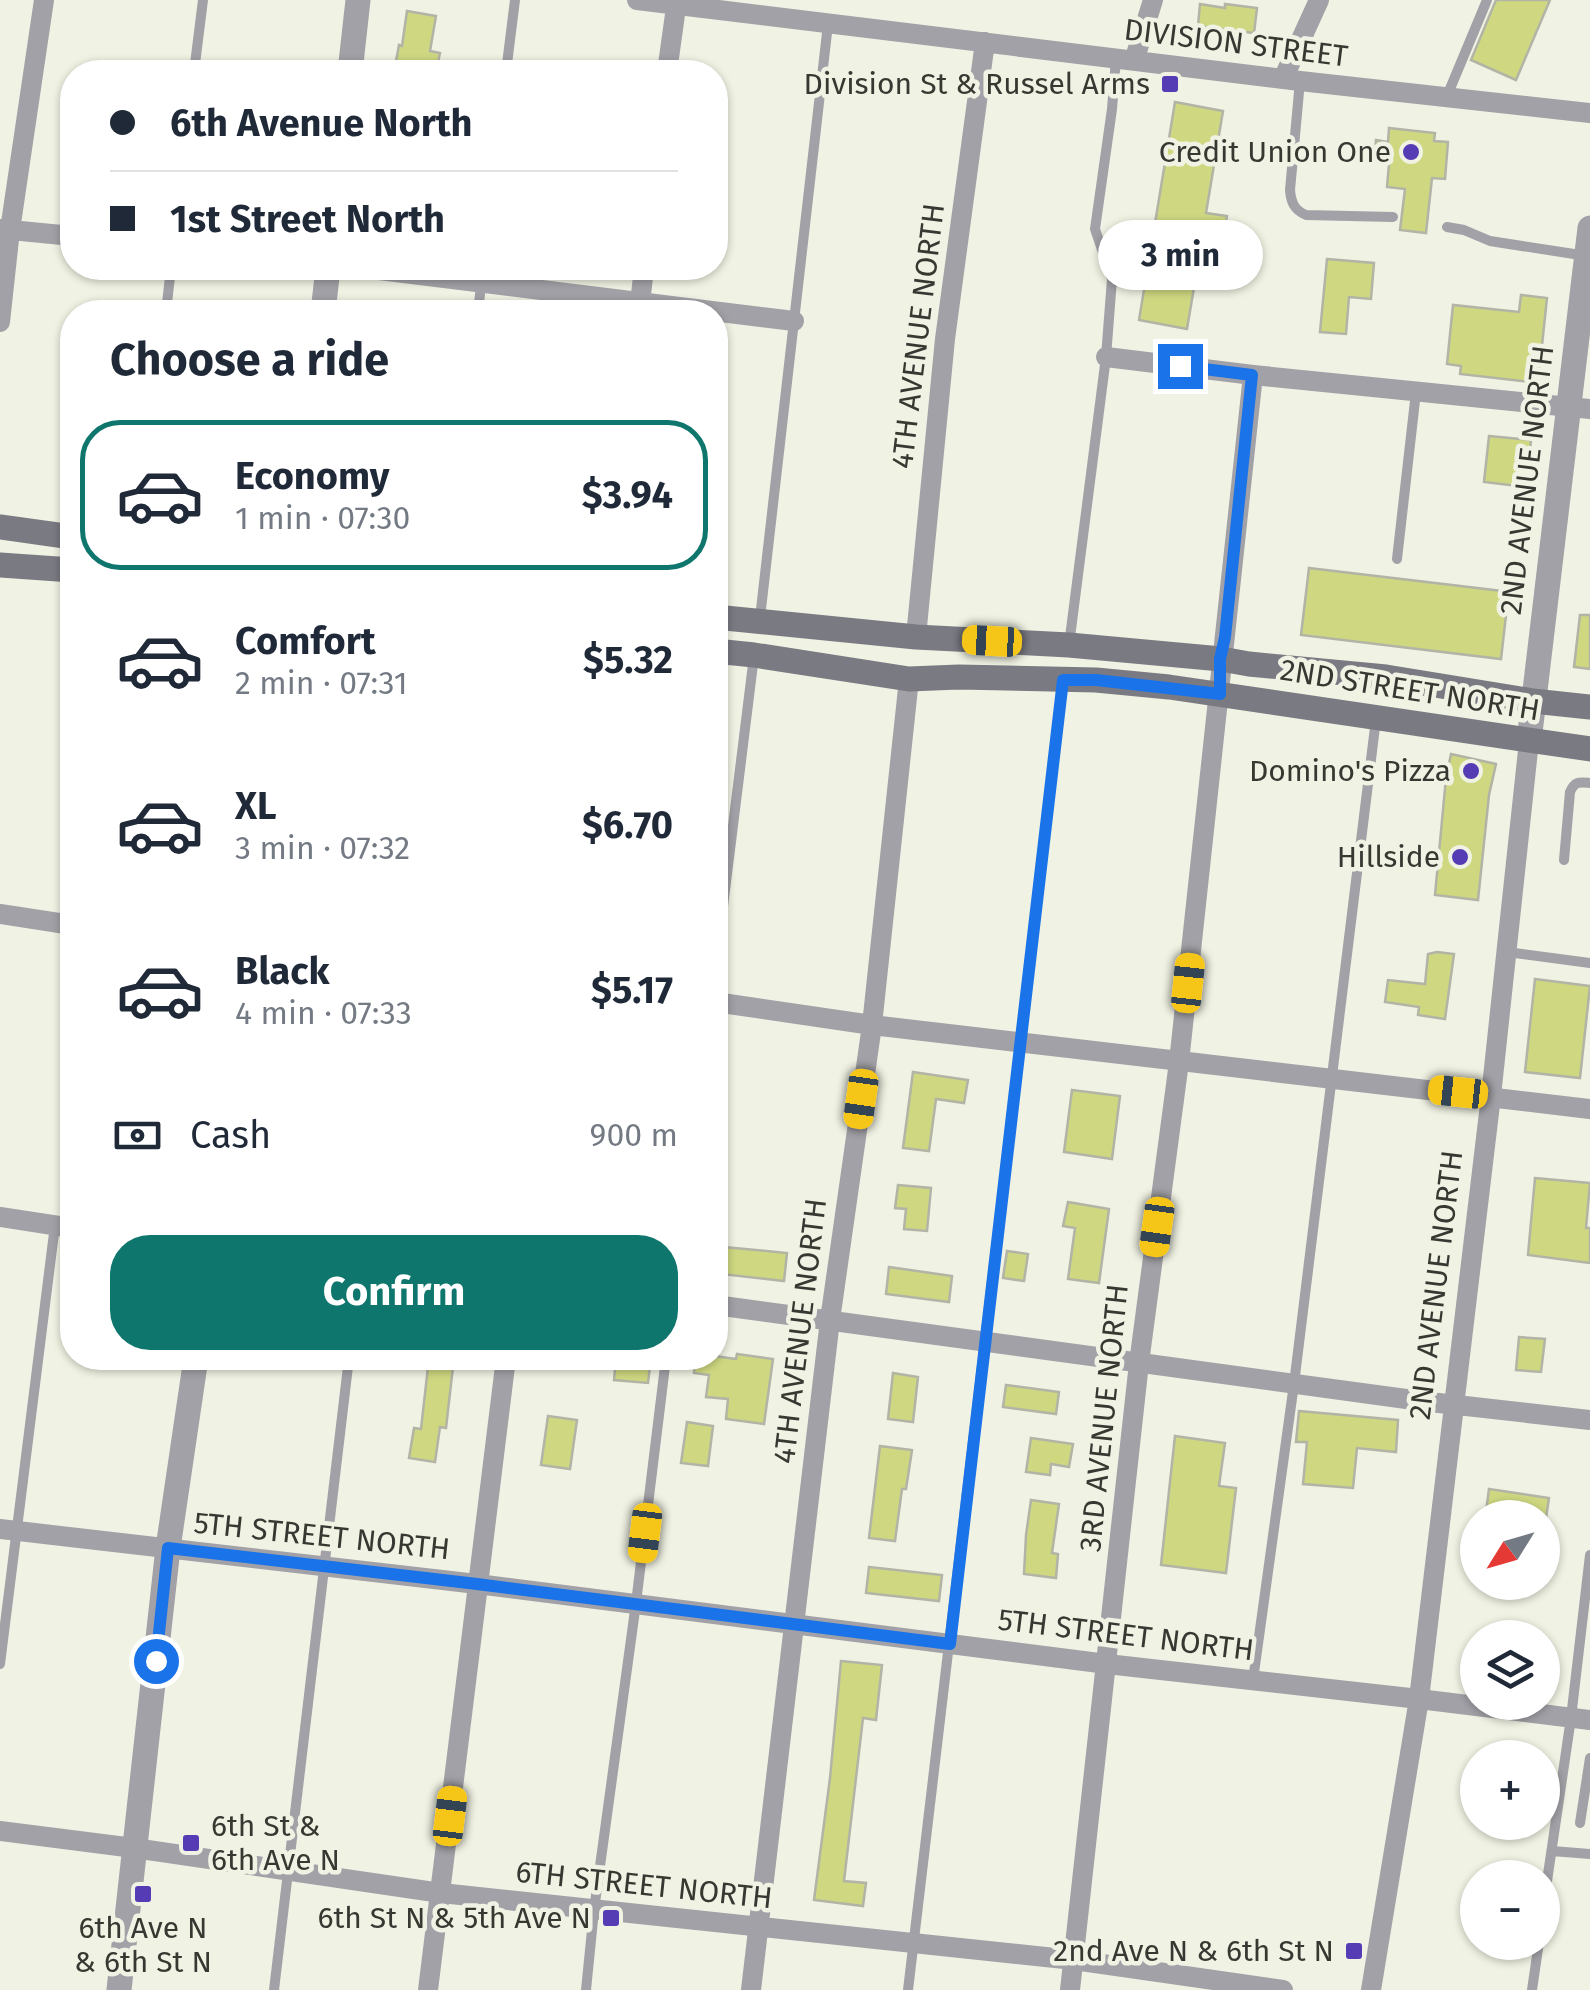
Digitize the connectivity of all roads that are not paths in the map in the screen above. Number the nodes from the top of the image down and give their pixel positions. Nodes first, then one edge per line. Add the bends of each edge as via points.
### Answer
1 (44, 0) edge
2 (203, 0) edge
3 (358, 0) edge
4 (515, 0) edge
5 (637, 0) edge
6 (1153, 0) edge
7 (1319, 0) edge
8 (1487, 0) edge
9 (676, 3) edge
10 (828, 23) junction
11 (986, 42) junction
12 (196, 60) edge
13 (351, 60) edge
14 (508, 60) edge
15 (669, 60) edge
16 (1125, 60) junction
17 (1291, 80) junction
18 (1447, 97) junction
19 (1590, 113) edge
20 (1393, 217) dead end
21 (1448, 227) dead end
22 (1590, 228) edge
23 (5, 229) edge
24 (60, 235) edge
25 (1587, 256) junction
26 (506, 280) edge
27 (602, 300) edge
28 (728, 315) edge
29 (794, 321) junction
30 (0, 322) edge
31 (1106, 357) junction
32 (1252, 375) junction
33 (1416, 392) junction
34 (1579, 408) edge
35 (0, 526) edge
36 (60, 535) edge
37 (1397, 559) dead end
38 (0, 565) edge
39 (60, 569) edge
40 (728, 618) edge
41 (759, 622) junction
42 (916, 638) junction
43 (1069, 645) junction
44 (728, 652) edge
45 (754, 655) junction
46 (1220, 659) junction
47 (909, 679) junction
48 (1063, 680) junction
49 (1220, 694) junction
50 (1533, 701) junction
51 (1590, 707) edge
52 (1376, 718) junction
53 (1529, 742) junction
54 (1590, 749) edge
55 (1590, 783) edge
56 (1564, 860) dead end
57 (728, 866) edge
58 (0, 914) edge
59 (60, 923) edge
60 (1506, 952) junction
61 (1590, 963) edge
62 (728, 1004) edge
63 (872, 1025) junction
64 (1020, 1043) junction
65 (1179, 1062) junction
66 (1330, 1079) junction
67 (1491, 1096) junction
68 (1590, 1109) edge
69 (0, 1217) edge
70 (60, 1225) edge
71 (60, 1248) edge
72 (728, 1307) edge
73 (830, 1320) junction
74 (984, 1342) junction
75 (1139, 1364) junction
76 (194, 1370) edge
77 (349, 1370) edge
78 (504, 1370) edge
79 (665, 1370) edge
80 (1294, 1384) junction
81 (1453, 1405) junction
82 (1590, 1420) edge
83 (8, 1530) edge
84 (168, 1548) junction
85 (1590, 1555) edge
86 (326, 1566) junction
87 (477, 1584) junction
88 (636, 1604) junction
89 (795, 1623) junction
90 (950, 1644) junction
91 (0, 1664) edge
92 (1107, 1664) junction
93 (1253, 1680) junction
94 (1419, 1698) junction
95 (1580, 1719) edge
96 (1590, 1758) edge
97 (1580, 1823) dead end
98 (0, 1832) edge
99 (134, 1848) junction
100 (1552, 1851) junction
101 (1590, 1854) edge
102 (1551, 1860) edge
103 (288, 1871) junction
104 (440, 1893) junction
105 (594, 1910) junction
106 (758, 1928) junction
107 (913, 1944) junction
108 (1074, 1960) junction
109 (1536, 1960) edge
110 (119, 1990) edge
111 (274, 1990) edge
112 (428, 1990) edge
113 (586, 1990) edge
114 (750, 1990) edge
115 (908, 1990) edge
116 (1070, 1990) edge
117 (1283, 1990) edge
118 (1371, 1990) edge
119 (1532, 1990) edge

1 - 23 street
2 - 12 lane
3 - 13 street
4 - 14 lane
5 - 9 street, DIVISION STREET
6 - 16 street
7 - 17 street
8 - 18 lane
9 - 10 street, DIVISION STREET
9 - 15 street
10 - 11 street, DIVISION STREET
10 - 29 lane
11 - 16 street, DIVISION STREET
11 - 42 street, 4TH AVENUE NORTH via 944,340
16 - 17 street, DIVISION STREET
16 - 31 lane via 1094,229 1112,278
17 - 18 street, DIVISION STREET
17 - 20 lane via 1294,206 1306,215
18 - 19 street, DIVISION STREET
21 - 25 lane via 1490,242
22 - 25 street, 2ND AVENUE NORTH
23 - 24 street
23 - 30 street
25 - 34 street, 2ND AVENUE NORTH
26 - 27 street
28 - 29 street
29 - 41 lane
31 - 32 street
31 - 43 lane
32 - 33 street
32 - 46 street, 3RD AVENUE NORTH
33 - 34 street
33 - 37 lane
34 - 50 street, 2ND AVENUE NORTH
35 - 36 main road
38 - 39 main road
40 - 41 main road
41 - 42 main road
42 - 43 main road
43 - 46 main road
44 - 45 main road, 2ND STREET NORTH
45 - 47 main road, 2ND STREET NORTH
45 - 57 lane
46 - 49 street, 3RD AVENUE NORTH
46 - 50 main road via 1386,676
47 - 48 main road, 2ND STREET NORTH
47 - 63 street, 4TH AVENUE NORTH
48 - 49 main road, 2ND STREET NORTH
48 - 64 lane
49 - 52 main road, 2ND STREET NORTH
49 - 65 street, 3RD AVENUE NORTH
50 - 51 main road
50 - 53 street, 2ND AVENUE NORTH
52 - 53 main road, 2ND STREET NORTH
52 - 66 lane
53 - 54 main road, 2ND STREET NORTH
53 - 60 street, 2ND AVENUE NORTH
55 - 56 lane via 1573,784 1570,792
58 - 59 street
60 - 61 lane
60 - 67 street, 2ND AVENUE NORTH
62 - 63 street
63 - 64 street
63 - 73 street, 4TH AVENUE NORTH
64 - 65 street
64 - 74 lane
65 - 66 street
65 - 75 street, 3RD AVENUE NORTH
66 - 67 street
66 - 80 lane
67 - 68 street
67 - 81 street, 2ND AVENUE NORTH
69 - 70 street
71 - 83 lane
72 - 73 street
73 - 74 street
73 - 89 street, 4TH AVENUE NORTH
74 - 75 street
74 - 90 lane
75 - 80 street
75 - 92 street, 3RD AVENUE NORTH
76 - 84 street
77 - 86 lane
78 - 87 street
79 - 88 lane
80 - 81 street
80 - 93 lane
81 - 82 street
81 - 94 street, 2ND AVENUE NORTH
83 - 84 street, 5TH STREET NORTH
83 - 91 lane
84 - 86 street, 5TH STREET NORTH
84 - 99 street
85 - 95 lane
86 - 87 street, 5TH STREET NORTH
86 - 103 lane
87 - 88 street, 5TH STREET NORTH
87 - 104 street
88 - 89 street, 5TH STREET NORTH
88 - 105 lane
89 - 90 street, 5TH STREET NORTH
89 - 106 street, 4TH AVENUE NORTH
90 - 92 street, 5TH STREET NORTH
90 - 107 lane
92 - 93 street, 5TH STREET NORTH
92 - 108 street, 3RD AVENUE NORTH
93 - 94 street, 5TH STREET NORTH
94 - 95 street, 5TH STREET NORTH
94 - 118 street, 2ND AVENUE NORTH
95 - 100 lane
96 - 97 lane
98 - 99 street, 6TH STREET NORTH
99 - 103 street, 6TH STREET NORTH
99 - 110 street
100 - 101 lane
100 - 102 lane
103 - 104 street, 6TH STREET NORTH
103 - 111 lane
104 - 105 street, 6TH STREET NORTH
104 - 112 street
105 - 106 street, 6TH STREET NORTH
105 - 113 lane
106 - 107 street, 6TH STREET NORTH
106 - 114 street, 4TH AVENUE NORTH
107 - 108 street, 6TH STREET NORTH
107 - 115 lane
108 - 116 street, 3RD AVENUE NORTH
108 - 117 street, 6TH STREET NORTH
109 - 119 lane

